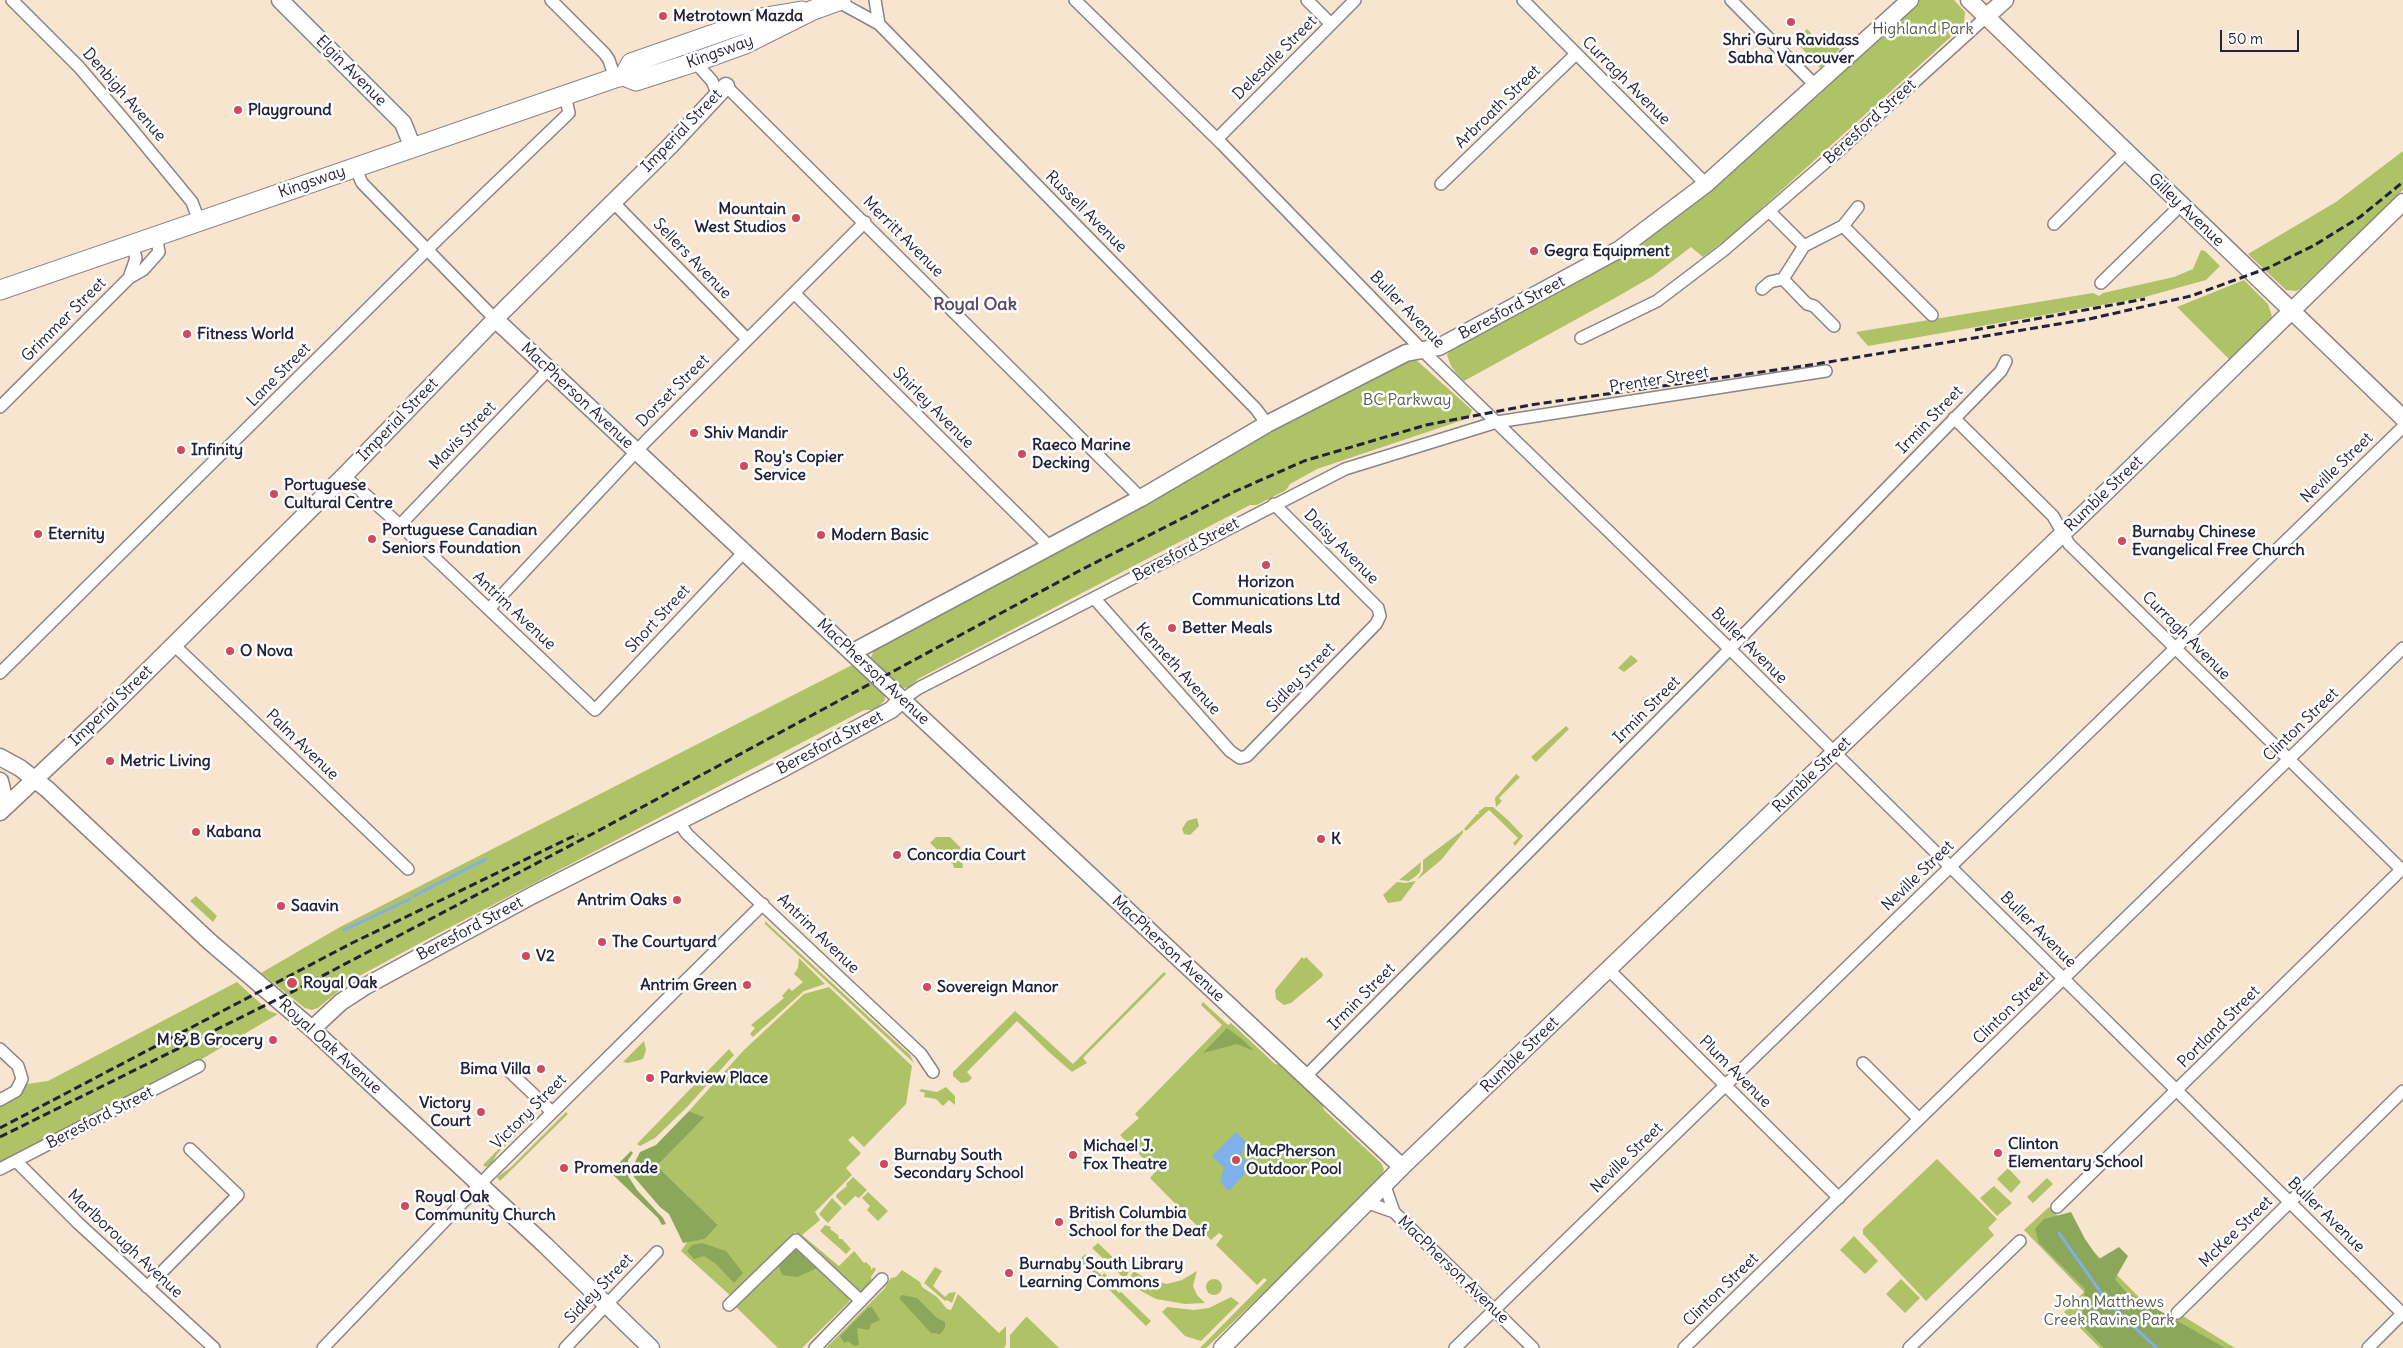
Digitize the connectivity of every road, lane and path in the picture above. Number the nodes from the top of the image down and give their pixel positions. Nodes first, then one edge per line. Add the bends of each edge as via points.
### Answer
1 (12, 0) edge
2 (280, 0) edge
3 (551, 0) edge
4 (875, 0) edge
5 (1075, 0) edge
6 (1307, 0) edge
7 (1355, 0) edge
8 (1524, 0) edge
9 (1731, 0) edge
10 (1910, 0) edge
11 (1969, 0) edge
12 (2006, 0) edge
13 (839, 1) edge
14 (802, 7) edge
15 (1986, 17) junction
16 (879, 24) junction
17 (1331, 24) junction
18 (1576, 54) junction
19 (695, 62) junction
20 (620, 77) junction
21 (1816, 86) junction
22 (722, 90) junction
23 (565, 95) junction
24 (1217, 139) junction
25 (413, 148) junction
26 (2126, 152) junction
27 (356, 167) junction
28 (1441, 184) dead end
29 (1706, 184) junction
30 (613, 202) junction
31 (2403, 202) edge
32 (2181, 206) junction
33 (1858, 207) dead end
34 (1770, 212) junction
35 (199, 221) junction
36 (865, 222) junction
37 (2054, 224) dead end
38 (1843, 226) junction
39 (156, 236) junction
40 (132, 244) junction
41 (1804, 246) junction
42 (427, 251) junction
43 (129, 278) junction
44 (1783, 279) junction
45 (2101, 283) dead end
46 (0, 290) edge
47 (1762, 290) dead end
48 (794, 293) junction
49 (2292, 311) junction
50 (1932, 315) dead end
51 (495, 319) junction
52 (1834, 326) dead end
53 (1581, 338) dead end
54 (747, 339) junction
55 (1423, 351) junction
56 (2006, 361) dead end
57 (549, 369) junction
58 (1826, 371) dead end
59 (0, 406) edge
60 (1954, 418) junction
61 (2403, 418) edge
62 (1497, 422) junction
63 (1266, 424) junction
64 (2403, 427) edge
65 (637, 451) junction
66 (344, 476) junction
67 (1141, 498) junction
68 (1274, 504) junction
69 (400, 525) junction
70 (2064, 533) junction
71 (1048, 546) junction
72 (744, 552) junction
73 (1094, 598) junction
74 (489, 609) junction
75 (1380, 616) joint
76 (174, 644) junction
77 (2175, 647) junction
78 (2403, 648) edge
79 (1730, 649) junction
80 (853, 652) junction
81 (0, 673) edge
82 (902, 700) junction
83 (595, 710) joint
84 (1834, 753) junction
85 (0, 757) edge
86 (1240, 758) joint
87 (2289, 759) junction
88 (34, 778) junction
89 (0, 782) edge
90 (0, 811) edge
91 (678, 821) junction
92 (1951, 867) junction
93 (408, 869) dead end
94 (2403, 870) edge
95 (763, 904) junction
96 (1609, 970) junction
97 (2064, 979) junction
98 (312, 1029) junction
99 (0, 1049) edge
100 (1863, 1063) dead end
101 (199, 1066) dead end
102 (509, 1071) dead end
103 (933, 1072) dead end
104 (1305, 1077) junction
105 (1725, 1085) junction
106 (2176, 1091) junction
107 (2403, 1091) edge
108 (0, 1100) edge
109 (552, 1112) junction
110 (1919, 1119) junction
111 (190, 1149) dead end
112 (16, 1161) junction
113 (1402, 1167) junction
114 (0, 1170) edge
115 (480, 1185) junction
116 (1385, 1186) junction
117 (1839, 1198) junction
118 (2290, 1202) junction
119 (1368, 1203) junction
120 (2056, 1207) dead end
121 (1394, 1212) junction
122 (2020, 1242) dead end
123 (657, 1252) dead end
124 (882, 1279) dead end
125 (148, 1287) junction
126 (861, 1301) junction
127 (606, 1304) junction
128 (729, 1306) dead end
129 (1494, 1310) junction
130 (2178, 1312) dead end
131 (2403, 1313) edge
132 (214, 1348) edge
133 (323, 1348) edge
134 (565, 1348) edge
135 (651, 1348) edge
136 (815, 1348) edge
137 (1222, 1348) edge
138 (1455, 1348) edge
139 (1532, 1348) edge
140 (1684, 1348) edge
141 (1909, 1348) edge
142 (2368, 1348) edge

1 - 35 street, Denbigh Avenue via 79,67 148,148 192,202
2 - 25 street, Elgin Avenue via 403,123
3 - 20 street via 605,54
4 - 16 street
5 - 24 street, Buller Avenue
6 - 17 street
7 - 17 street, Delesalle Street
8 - 18 street, Curragh Avenue
9 - 21 street
10 - 21 street, Beresford Street
11 - 15 street, Gilley Avenue
12 - 15 street, Beresford Street
13 - 14 main road, Kingsway
13 - 16 street, Russell Avenue
14 - 19 main road, Kingsway via 773,32
14 - 20 main road, Kingsway via 760,18 631,63
15 - 26 street, Gilley Avenue
15 - 34 street, Beresford Street
16 - 63 street, Russell Avenue via 1256,408
17 - 24 street, Delesalle Street
18 - 28 street, Arbroath Street
18 - 29 street, Curragh Avenue
19 - 20 main road, Kingsway via 636,81
19 - 22 street, Merritt Avenue
20 - 23 main road, Kingsway
21 - 29 street, Beresford Street
22 - 30 street, Imperial Street
22 - 36 street, Merritt Avenue
23 - 25 main road, Kingsway
23 - 42 street, Lane Street via 569,113
24 - 55 street, Buller Avenue
25 - 27 main road, Kingsway
26 - 32 street, Gilley Avenue
26 - 37 street
27 - 35 main road, Kingsway
27 - 42 street, MacPherson Avenue via 362,183
29 - 55 street, Beresford Street via 1620,249 1439,347
30 - 51 street, Imperial Street
30 - 54 street, Sellers Avenue
31 - 49 street, Rumble Street
32 - 45 street
32 - 49 street, Gilley Avenue
33 - 38 street
34 - 41 street
34 - 53 street, Beresford Street via 1657,301
35 - 39 main road, Kingsway
36 - 48 street, Dorset Street
36 - 67 street, Merritt Avenue
38 - 41 street
38 - 50 street
39 - 40 main road, Kingsway
39 - 43 street, Grimmer Street via 159,252 143,270
40 - 43 street, Grimmer Street via 136,258
40 - 46 main road, Kingsway
41 - 44 street
42 - 51 street, MacPherson Avenue
42 - 81 street, Lane Street
43 - 59 street, Grimmer Street
44 - 47 street via 1770,282
44 - 52 street
48 - 54 street, Dorset Street
48 - 71 street, Shirley Avenue
49 - 61 street, Gilley Avenue
49 - 70 street, Rumble Street
51 - 57 street, MacPherson Avenue
51 - 66 street, Imperial Street
54 - 65 street, Dorset Street
55 - 62 street, Buller Avenue
55 - 63 street, Beresford Street via 1406,353
56 - 60 street, Irmin Street via 2001,371
57 - 65 street, MacPherson Avenue
57 - 69 street, Mavis Street
58 - 62 street, Prenter Street
60 - 70 street, Curragh Avenue via 2053,516
60 - 79 street, Irmin Street
62 - 68 street, Beresford Street via 1345,469
62 - 79 street, Buller Avenue
63 - 67 street, Beresford Street
64 - 77 street, Neville Street
65 - 72 street, MacPherson Avenue
65 - 74 street, Dorset Street
66 - 69 street, Antrim Avenue
66 - 76 street, Imperial Street
67 - 71 street, Beresford Street
68 - 73 street, Beresford Street
68 - 75 street, Daisy Avenue via 1378,608
69 - 74 street, Antrim Avenue
70 - 77 street, Curragh Avenue via 2069,544
70 - 84 street, Rumble Street
71 - 80 street, Beresford Street
72 - 80 street, MacPherson Avenue
72 - 83 street, Short Street
73 - 82 street, Beresford Street via 918,688
73 - 86 street, Kenneth Avenue via 1230,751
74 - 83 street, Antrim Avenue
75 - 86 street, Sidley Street via 1315,688 1247,756
76 - 88 street, Imperial Street
76 - 93 street, Palm Avenue
77 - 87 street, Curragh Avenue
77 - 92 street, Neville Street
78 - 87 street, Clinton Street
79 - 84 street, Buller Avenue
79 - 104 street, Irmin Street
80 - 82 street, MacPherson Avenue
82 - 91 street, Beresford Street via 891,710 792,764
82 - 104 street, MacPherson Avenue
84 - 92 street, Buller Avenue
84 - 96 street, Rumble Street
85 - 88 street, Royal Oak Avenue
87 - 94 street, Curragh Avenue
87 - 97 street, Clinton Street
88 - 90 street, Imperial Street
88 - 98 street, Royal Oak Avenue via 216,947
89 - 90 street via 3,794
91 - 95 street, Antrim Avenue via 687,834
91 - 98 street, Beresford Street via 364,987 341,1002
92 - 97 street, Buller Avenue
92 - 105 street, Neville Street
94 - 106 street, Portland Street
95 - 103 street, Antrim Avenue via 921,1054
95 - 109 street, Victory Street
96 - 105 street, Plum Avenue
96 - 113 street, Rumble Street
97 - 106 street, Buller Avenue
97 - 110 street, Clinton Street
98 - 115 street, Royal Oak Avenue
99 - 108 street via 18,1066 22,1079 16,1090
100 - 110 street
101 - 112 street, Beresford Street
102 - 109 street
104 - 113 street, MacPherson Avenue
105 - 117 street, Plum Avenue
105 - 129 street, Neville Street
106 - 118 street, Buller Avenue
106 - 120 street, Portland Street
107 - 118 street, McKee Street
109 - 115 street, Victory Street
110 - 117 street, Clinton Street
111 - 125 street via 238,1195
112 - 114 street, Beresford Street
112 - 125 street, Marlborough Avenue
113 - 116 street, Rumble Street
115 - 127 street, Royal Oak Avenue
115 - 133 street, Victory Street
116 - 119 street, Rumble Street
116 - 121 street, MacPherson Avenue
117 - 140 street, Clinton Street
118 - 130 street, McKee Street
118 - 131 street, Buller Avenue
119 - 121 street, MacPherson Avenue
119 - 137 street, Rumble Street
121 - 129 street, MacPherson Avenue
122 - 141 street
123 - 127 street, Sidley Street
124 - 126 street
125 - 132 street, Marlborough Avenue
126 - 128 street via 796,1240
126 - 136 street
127 - 134 street, Sidley Street
127 - 135 street, Royal Oak Avenue
129 - 138 street, Neville Street
129 - 139 street, MacPherson Avenue
131 - 142 street

